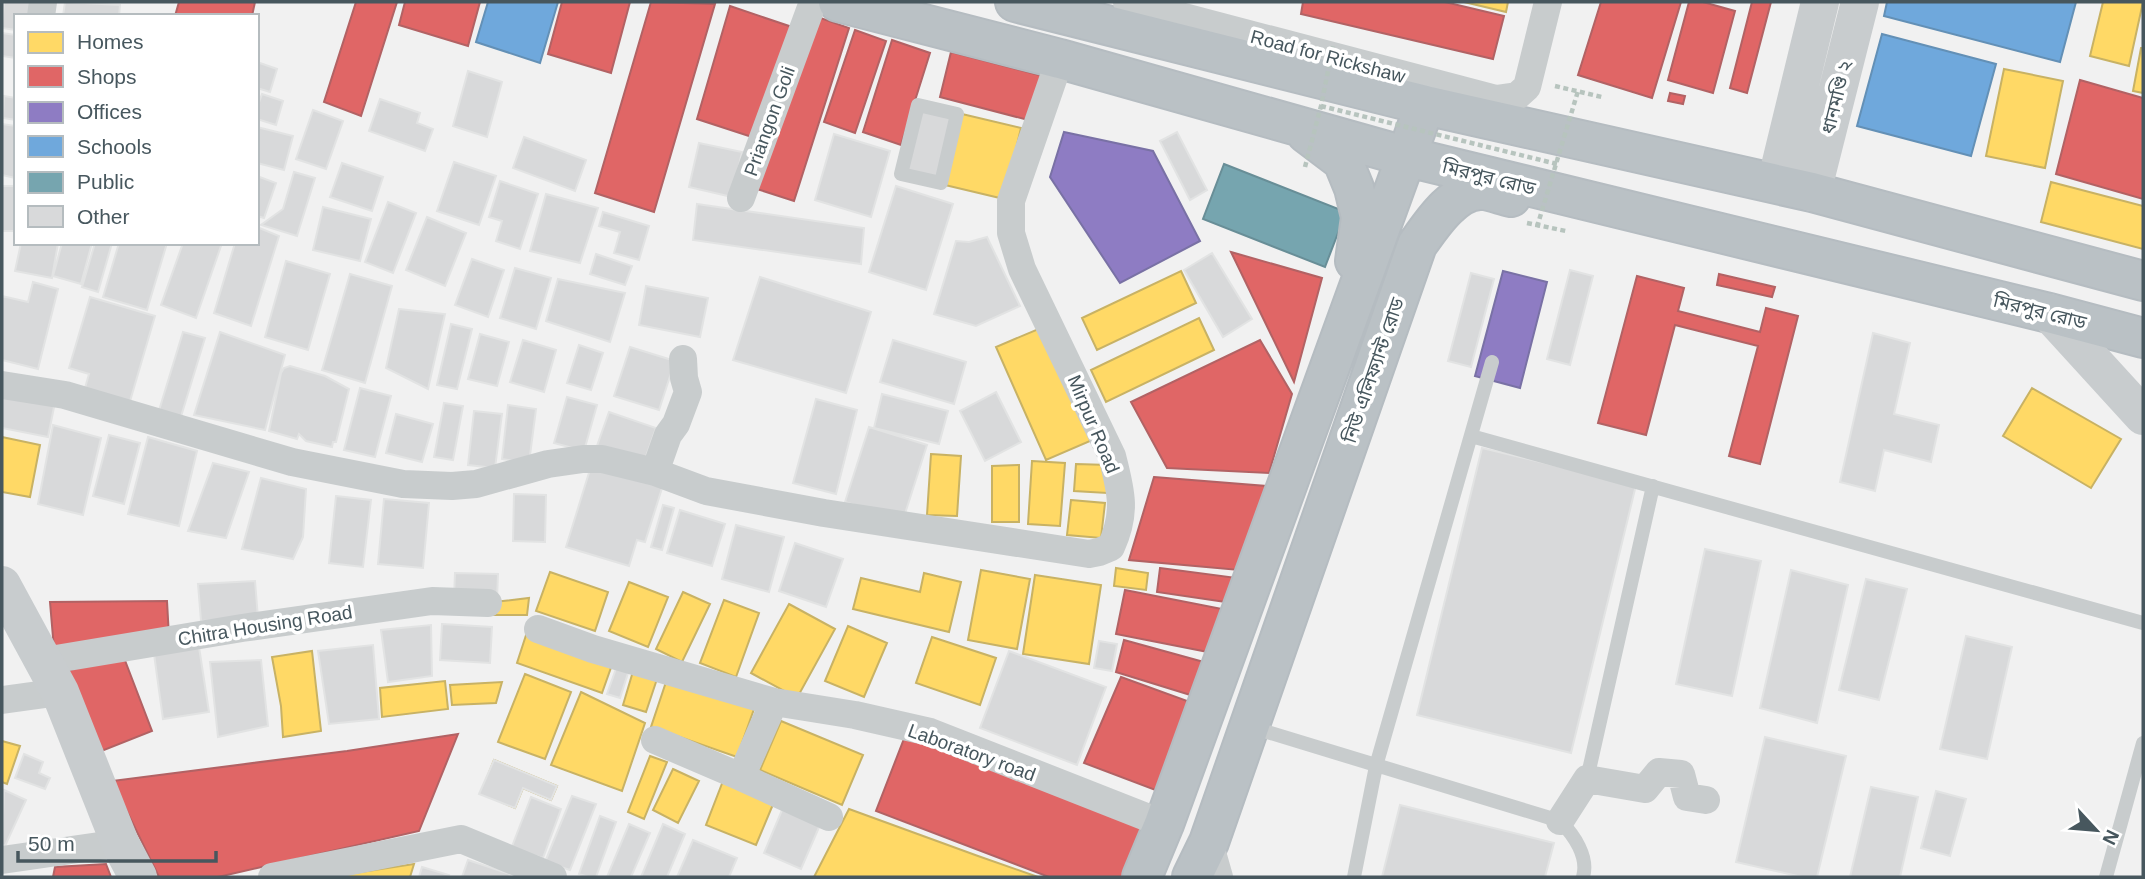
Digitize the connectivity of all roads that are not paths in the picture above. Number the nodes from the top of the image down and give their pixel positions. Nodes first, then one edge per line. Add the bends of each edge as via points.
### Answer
1 (813, 2) edge
2 (838, 2) edge
3 (1015, 2) edge
4 (1127, 2) edge
5 (1548, 2) edge
6 (1820, 2) edge
7 (1860, 2) edge
8 (1212, 26) edge
9 (1060, 59) junction
10 (1425, 105) junction
11 (1307, 116) junction
12 (1408, 157) junction
13 (901, 174) joint
14 (1776, 183) junction
15 (1812, 192) junction
16 (741, 198) dead end
17 (1794, 251) junction
18 (2143, 281) edge
19 (2049, 313) junction
20 (2143, 338) edge
21 (1335, 355) junction
22 (683, 359) dead end
23 (1492, 362) dead end
24 (2, 385) edge
25 (2143, 416) edge
26 (1471, 436) junction
27 (655, 472) junction
28 (1653, 486) junction
29 (2, 585) edge
30 (488, 603) dead end
31 (2143, 623) edge
32 (538, 629) dead end
33 (52, 677) junction
34 (2, 700) edge
35 (774, 702) junction
36 (1248, 726) junction
37 (655, 740) dead end
38 (2143, 743) edge
39 (1376, 766) junction
40 (741, 777) junction
41 (1587, 779) junction
42 (1706, 800) dead end
43 (829, 817) dead end
44 (1560, 821) junction
45 (1164, 824) junction
46 (120, 843) junction
47 (1214, 859) edge
48 (2, 860) edge
49 (138, 877) edge
50 (272, 877) edge
51 (553, 877) edge
52 (1142, 877) edge
53 (1192, 877) edge
54 (1353, 877) edge
55 (1583, 877) edge
56 (2106, 877) edge

1 - 16 street, Priangon Goli
2 - 9 highway, মিরপুর রোড
3 - 8 highway
4 - 8 street, Road for Rickshaw
5 - 8 street, Road for Rickshaw via 1527,87 1506,99
6 - 14 main road, ধানমণ্ডি ২
7 - 15 main road, ধানমণ্ডি ২
8 - 10 highway
9 - 11 highway, মিরপুর রোড
9 - 27 street, Mirpur Road via 1011,201 1011,233 1022,269 1112,456 1122,514 1111,547 1089,554 824,513 706,491
10 - 12 highway, নিউ এলিফ্যান্ট রোড
10 - 14 highway
11 - 12 highway, মিরপুর রোড
11 - 21 highway via 1343,161 1362,217
12 - 17 highway, মিরপুর রোড
12 - 21 highway, নিউ এলিফ্যান্ট রোড
13 - 13 lane via 941,183 957,114 918,105
14 - 15 highway
15 - 18 highway
17 - 19 highway, মিরপুর রোড
17 - 36 highway, নিউ এলিফ্যান্ট রোড via 1743,253 1481,190 1455,201 1417,245
19 - 20 highway, মিরপুর রোড
19 - 25 main road
21 - 45 highway, নিউ এলিফ্যান্ট রোড
22 - 27 street via 688,393
23 - 26 lane
24 - 27 street via 65,395 292,462 403,484 476,484 583,459
26 - 28 lane
26 - 39 lane
28 - 31 lane
28 - 41 lane
29 - 33 main road
30 - 33 street, Chitra Housing Road via 432,601 242,628
32 - 35 street, Laboratory road
33 - 34 street, Chitra Housing Road
33 - 46 main road
35 - 40 street
35 - 45 street, Laboratory road via 930,732
36 - 39 lane
36 - 47 highway, নিউ এলিফ্যান্ট রোড
37 - 40 street
38 - 56 lane
39 - 44 lane
39 - 54 lane
40 - 43 street
41 - 42 street via 1645,789 1659,772 1681,774 1687,797
41 - 44 street
44 - 55 lane via 1575,836
45 - 52 highway, নিউ এলিফ্যান্ট রোড
46 - 48 street
46 - 49 main road
47 - 53 highway, নিউ এলিফ্যান্ট রোড
50 - 51 street via 461,839

